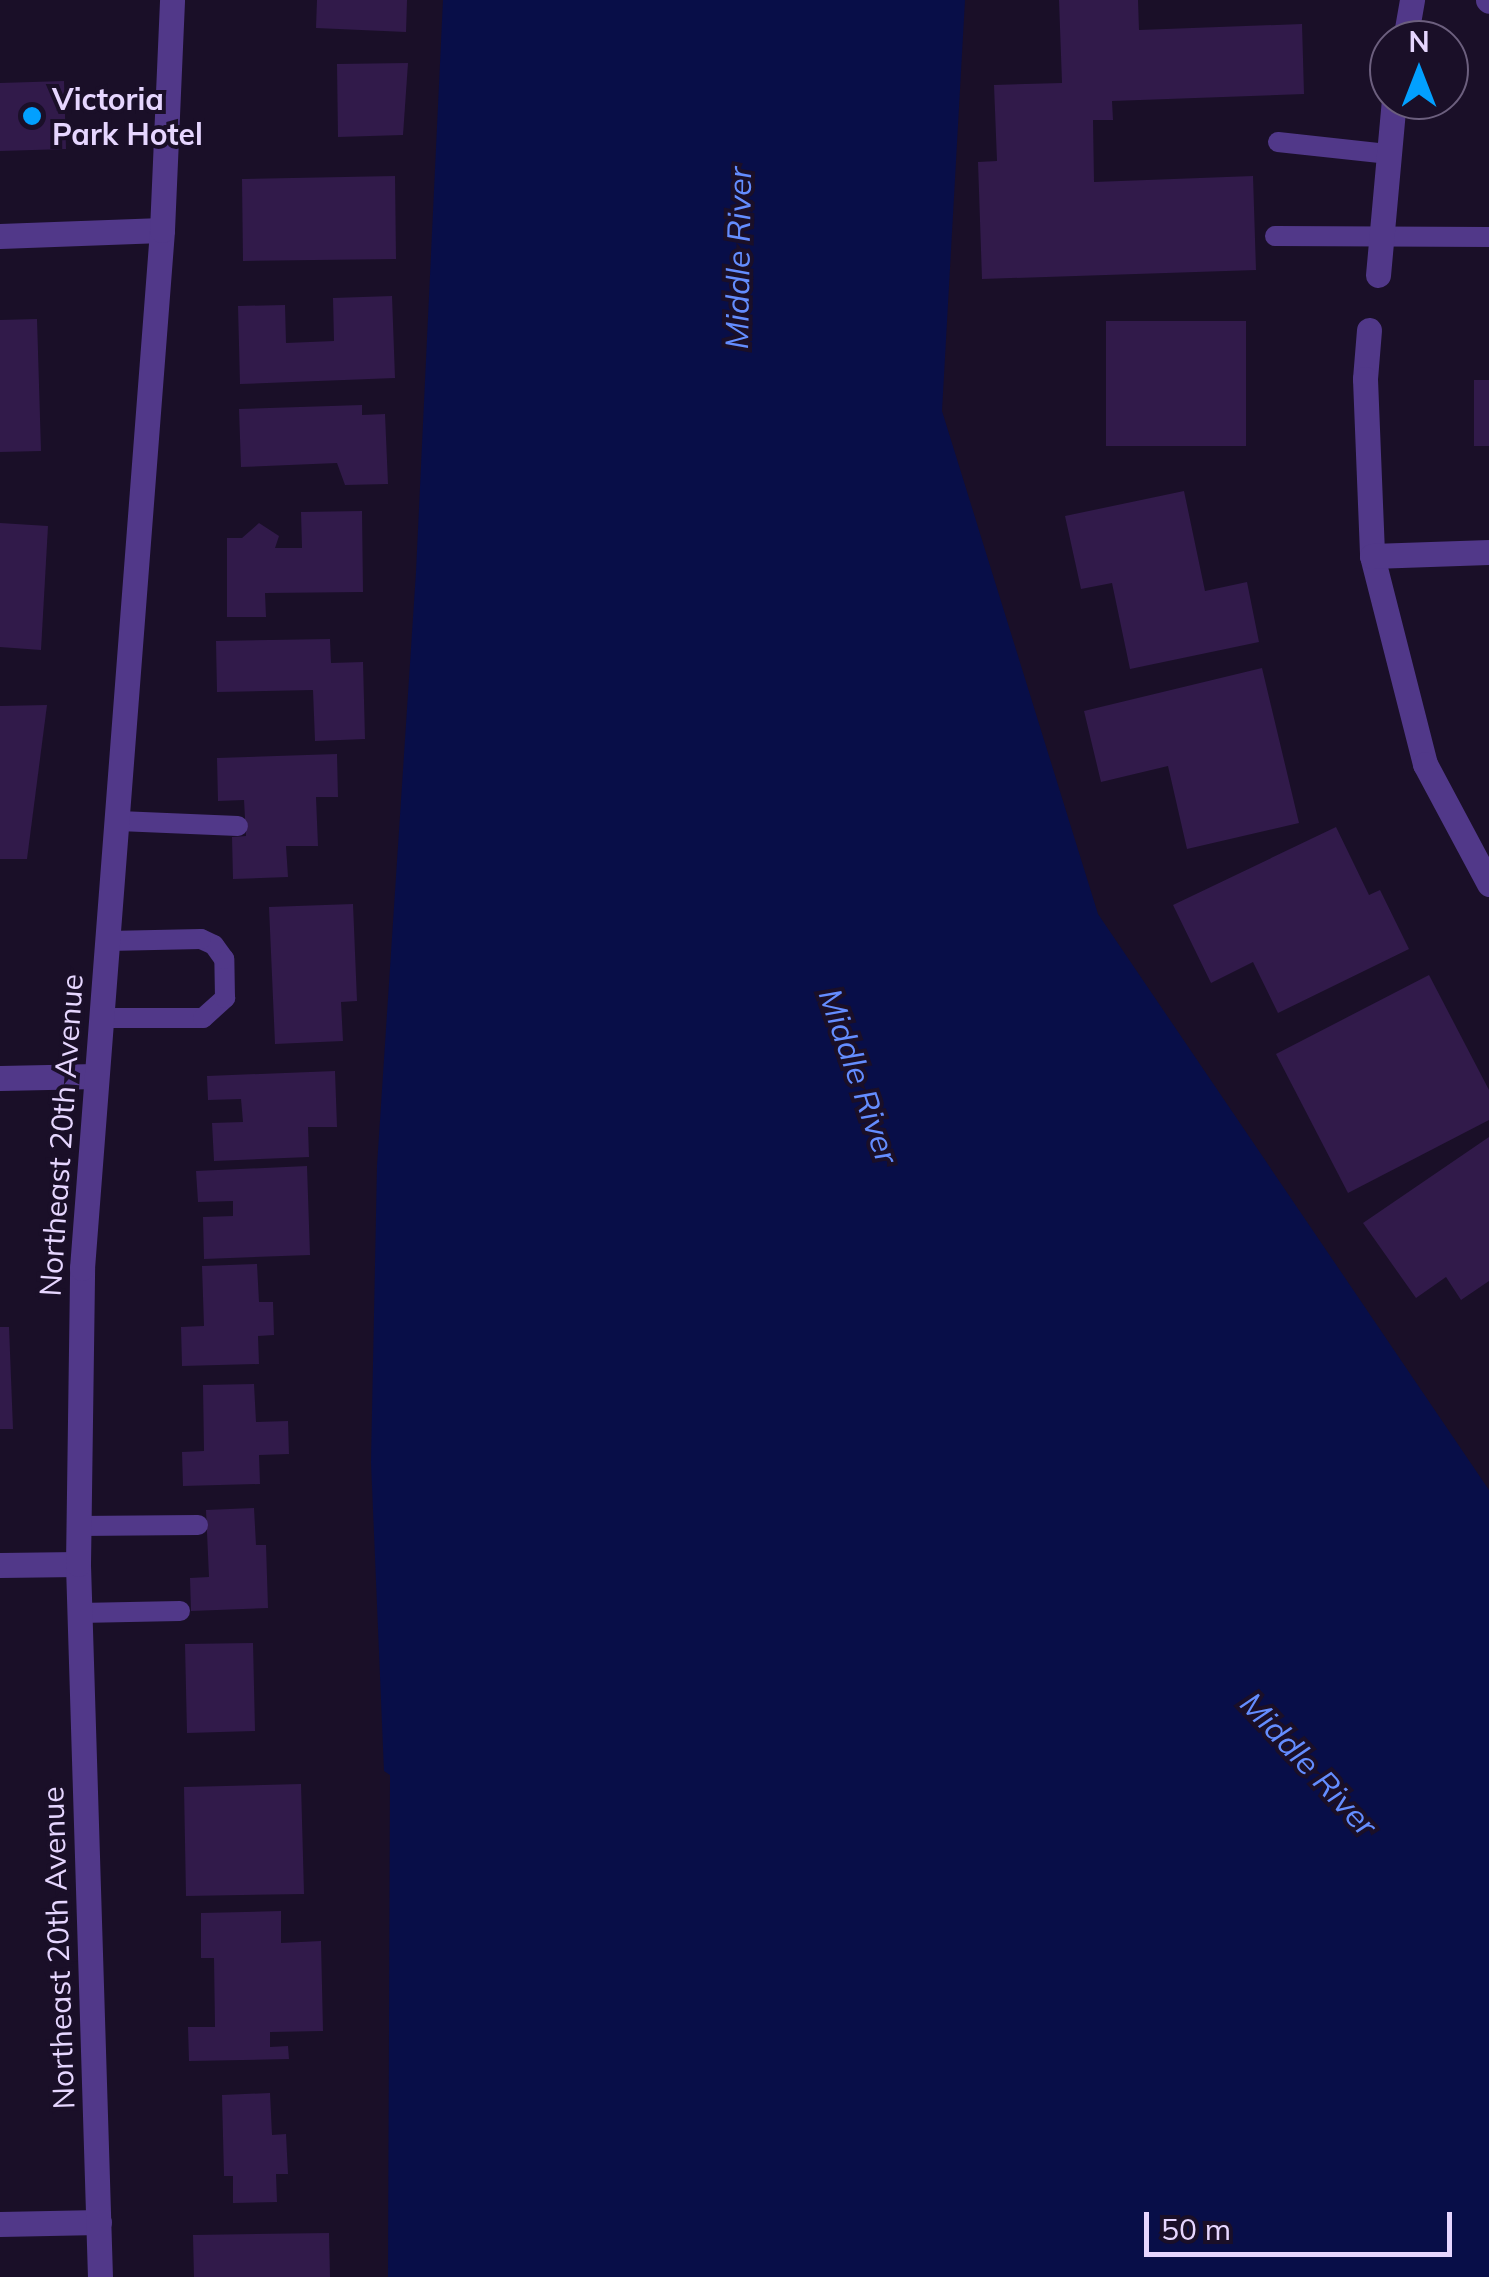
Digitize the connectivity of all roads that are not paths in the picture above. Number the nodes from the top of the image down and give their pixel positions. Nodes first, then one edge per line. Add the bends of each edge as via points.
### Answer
1 (172, 0) edge
2 (1392, 120) edge
3 (1278, 142) dead end
4 (1388, 154) junction
5 (162, 230) junction
6 (0, 236) edge
7 (1275, 236) dead end
8 (1380, 237) junction
9 (1489, 237) edge
10 (1378, 275) dead end
11 (1370, 330) dead end
12 (1489, 552) edge
13 (1372, 556) junction
14 (119, 820) junction
15 (238, 826) dead end
16 (1489, 884) edge
17 (108, 940) junction
18 (100, 1018) junction
19 (96, 1076) junction
20 (0, 1078) edge
21 (198, 1525) dead end
22 (78, 1526) junction
23 (78, 1564) junction
24 (0, 1566) edge
25 (180, 1611) dead end
26 (79, 1614) junction
27 (99, 2222) junction
28 (0, 2224) edge
29 (100, 2277) edge

1 - 5 street, Northeast 20th Avenue
2 - 4 street
3 - 4 lane
4 - 8 street
5 - 6 street
5 - 14 street, Northeast 20th Avenue
7 - 8 lane
8 - 9 lane
8 - 10 street
11 - 13 street via 1364,380
12 - 13 street
13 - 16 street via 1426,764
14 - 15 lane
14 - 17 street, Northeast 20th Avenue
17 - 18 street, Northeast 20th Avenue
17 - 18 lane via 201,939 214,945 224,959 225,998 203,1018
18 - 19 street, Northeast 20th Avenue
19 - 20 street
19 - 22 street, Northeast 20th Avenue via 82,1268
21 - 22 lane
22 - 23 street, Northeast 20th Avenue
23 - 24 street
23 - 26 street, Northeast 20th Avenue
25 - 26 lane
26 - 27 street, Northeast 20th Avenue
27 - 28 street
27 - 29 street, Northeast 20th Avenue

